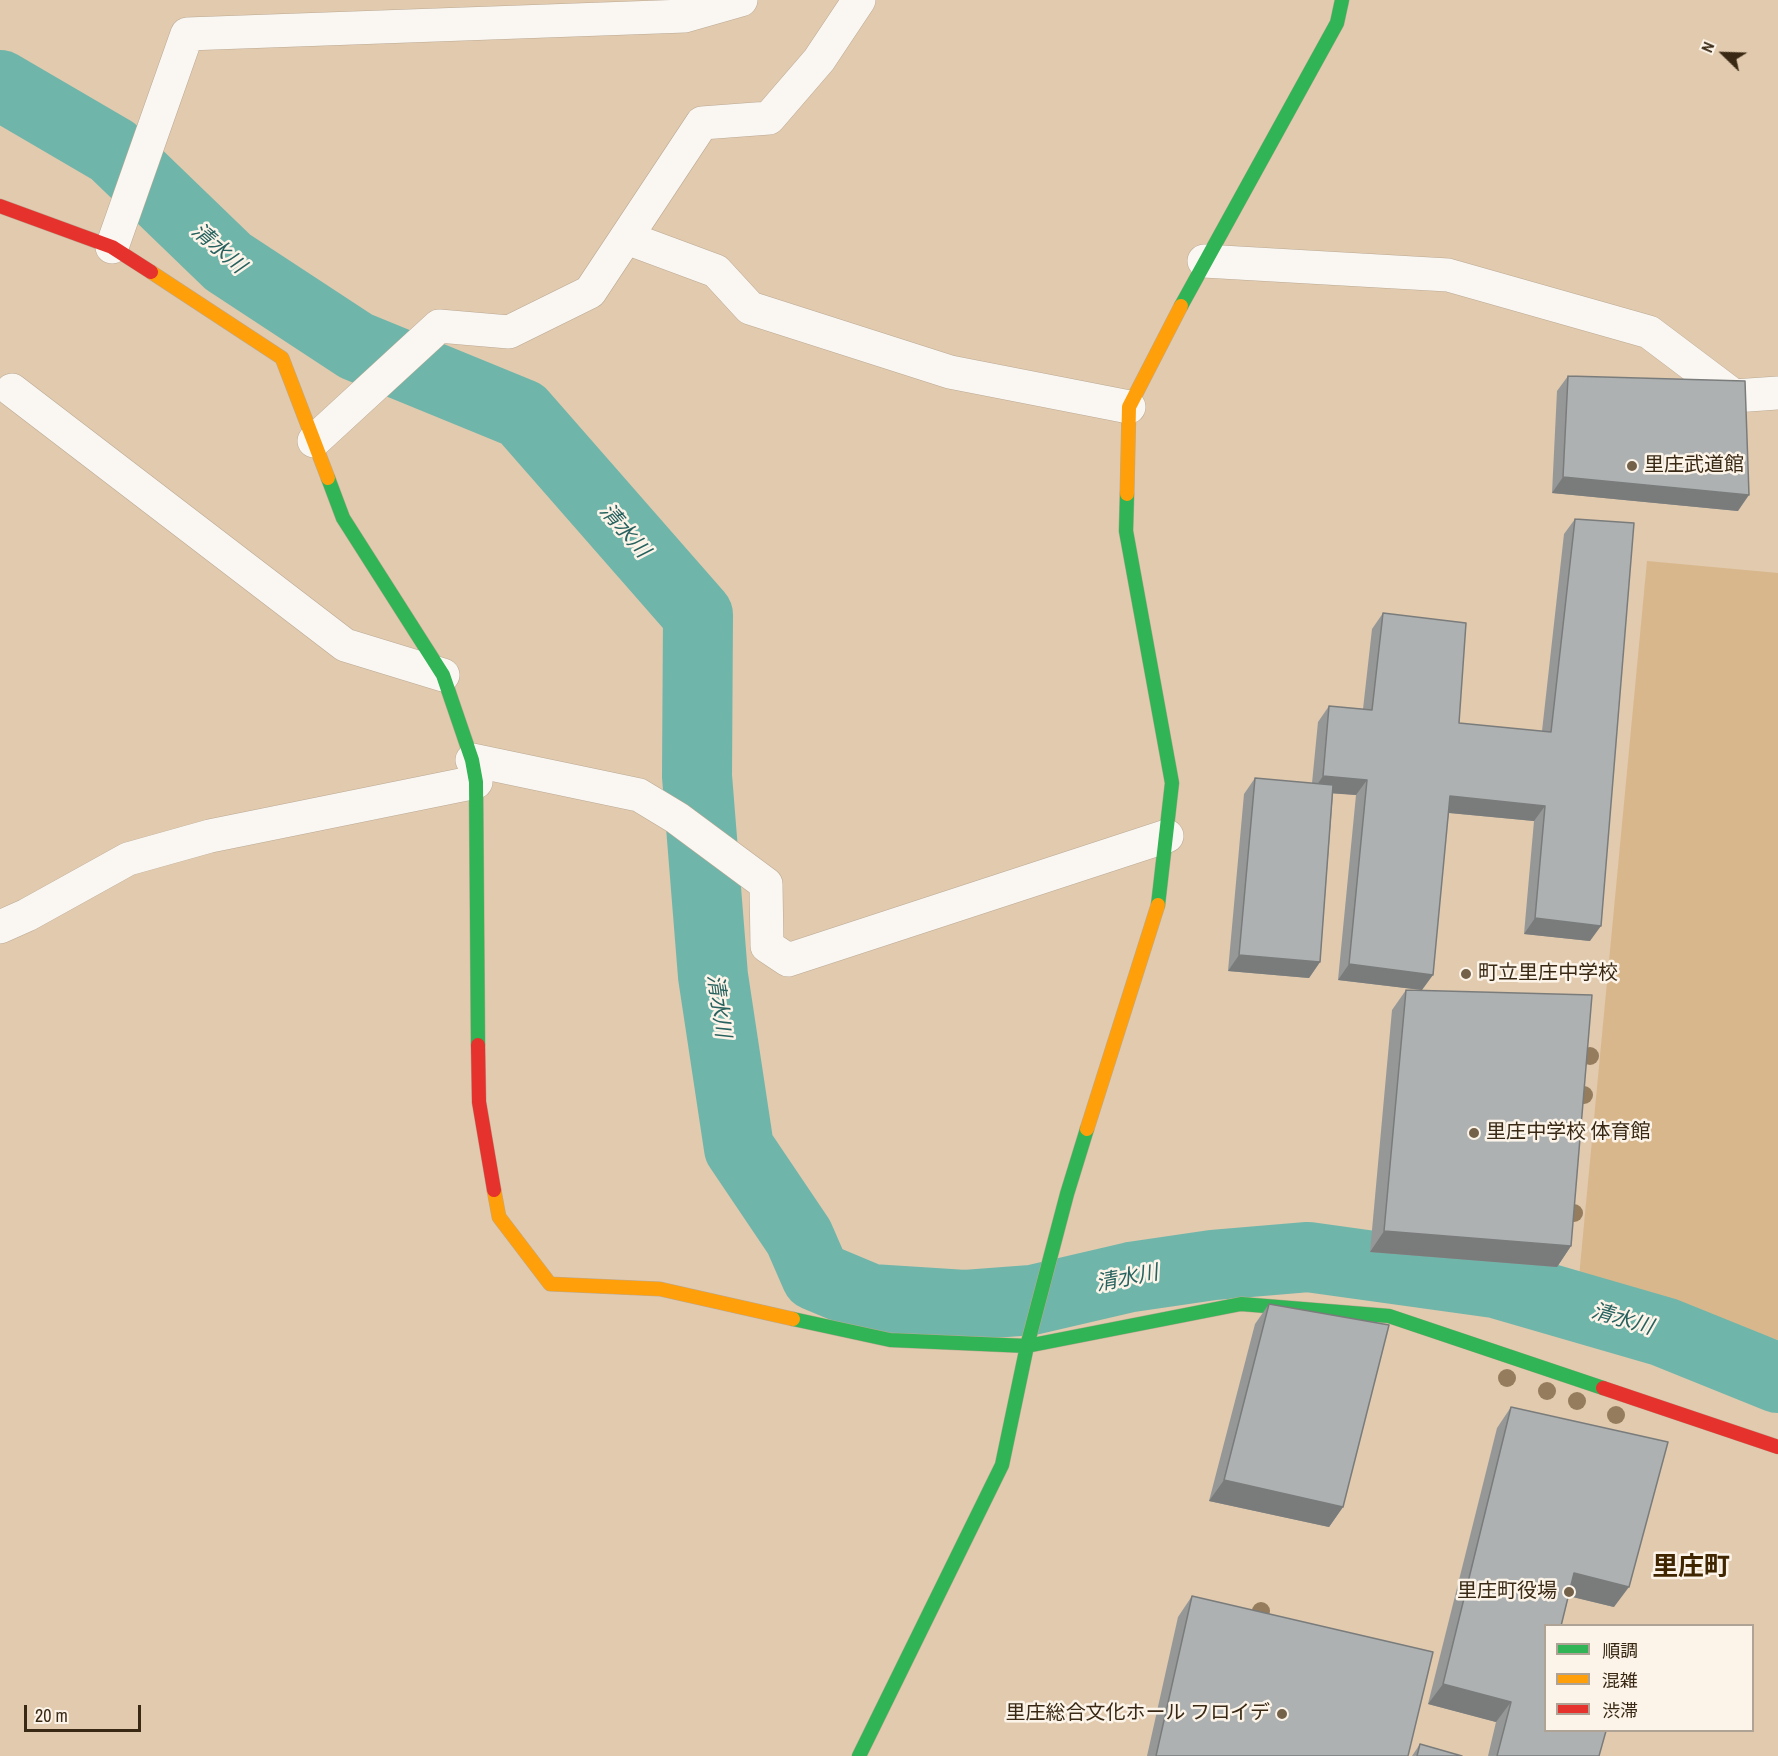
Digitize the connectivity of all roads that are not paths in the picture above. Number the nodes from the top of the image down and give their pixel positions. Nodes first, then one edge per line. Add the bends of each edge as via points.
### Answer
1 (741, 0) edge
2 (859, 0) edge
3 (1342, 0) edge
4 (0, 206) edge
5 (627, 238) junction
6 (112, 247) junction
7 (1204, 261) junction
8 (12, 390) dead end
9 (1778, 393) edge
10 (1129, 406) junction
11 (314, 441) junction
12 (443, 675) junction
13 (474, 771) junction
14 (1167, 836) junction
15 (0, 927) edge
16 (1027, 1346) junction
17 (1778, 1447) edge
18 (859, 1756) edge

1 - 6 street via 685,16 188,34
2 - 5 street via 819,60 768,118 702,123
3 - 7 street via 1337,23
4 - 6 street
5 - 10 street via 716,271 750,308 950,372
5 - 11 street via 590,292 508,332 439,326
6 - 11 street via 282,358
7 - 9 street via 1448,275 1649,332 1734,396
7 - 10 street
8 - 12 street via 345,645
10 - 14 street via 1126,531 1172,783
11 - 12 street via 343,518
12 - 13 street
13 - 14 street via 639,795 766,884 767,946 788,960
13 - 15 street via 128,859
13 - 16 street via 479,1102 499,1217 550,1284 660,1288 890,1340
14 - 16 street via 1161,895 1067,1194
16 - 17 street via 1241,1304 1389,1316
16 - 18 street via 1002,1465

